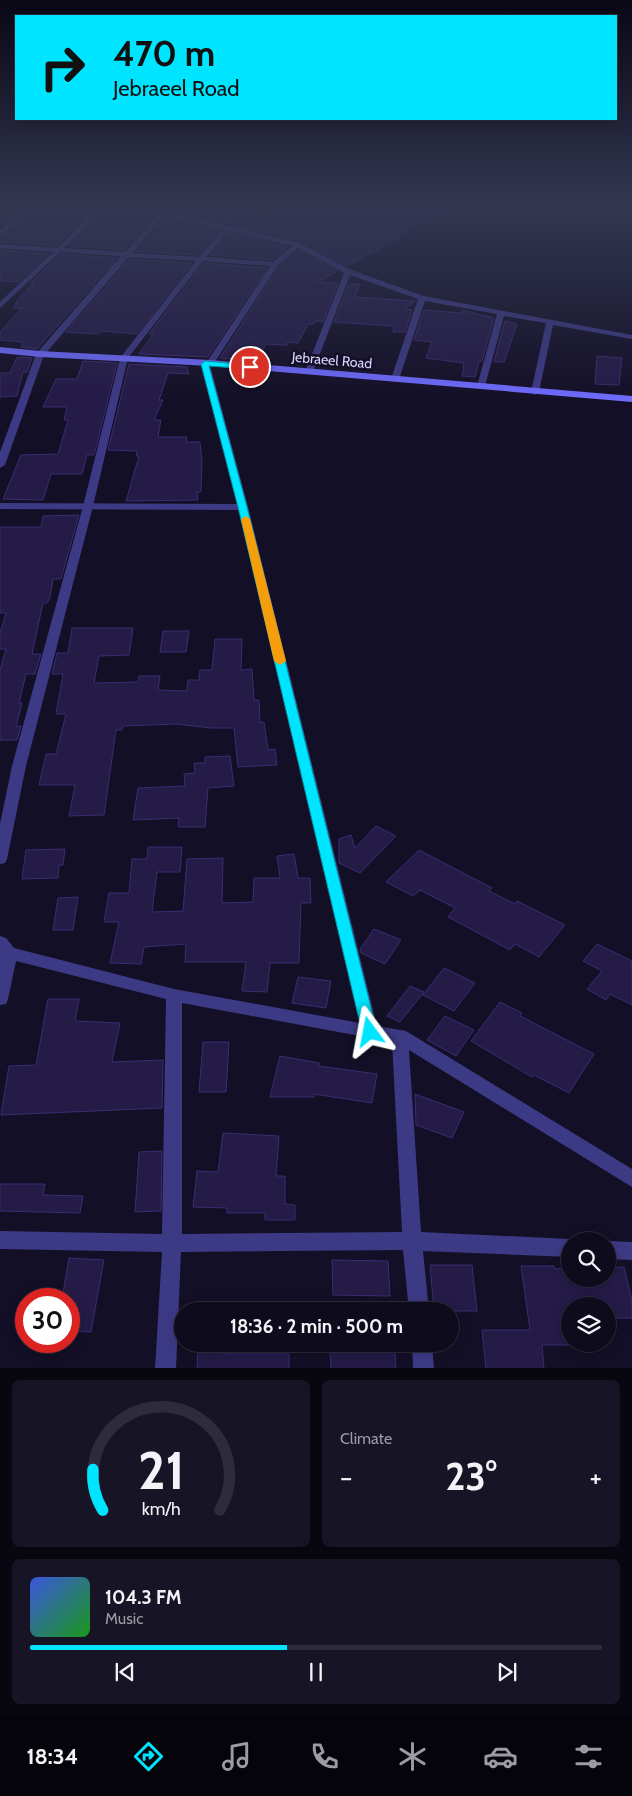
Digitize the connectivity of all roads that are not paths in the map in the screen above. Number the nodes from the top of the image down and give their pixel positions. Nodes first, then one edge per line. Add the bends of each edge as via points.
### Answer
1 (348, 272) edge
2 (34, 273) edge
3 (109, 273) edge
4 (190, 273) edge
5 (269, 273) edge
6 (350, 273) edge
7 (422, 298) junction
8 (0, 306) edge
9 (502, 313) junction
10 (550, 322) junction
11 (632, 337) edge
12 (0, 350) edge
13 (40, 354) junction
14 (124, 358) junction
15 (208, 364) junction
16 (309, 372) junction
17 (395, 380) junction
18 (482, 386) junction
19 (535, 392) junction
20 (632, 399) edge
21 (0, 465) edge
22 (0, 506) edge
23 (88, 506) junction
24 (243, 507) junction
25 (0, 858) edge
26 (3, 949) edge
27 (174, 995) junction
28 (0, 999) edge
29 (370, 1032) junction
30 (400, 1036) junction
31 (632, 1179) edge
32 (0, 1240) edge
33 (412, 1241) junction
34 (172, 1243) junction
35 (561, 1248) edge
36 (616, 1250) edge
37 (632, 1251) edge
38 (418, 1302) edge
39 (423, 1352) edge
40 (164, 1368) edge
41 (424, 1368) edge

1 - 16 street
2 - 8 street
3 - 13 street
4 - 14 street
5 - 15 street
6 - 7 street
7 - 9 street
7 - 17 street
9 - 10 street
9 - 18 street
10 - 11 street
10 - 19 street
12 - 13 main road, Jebraeel Road
13 - 14 main road, Jebraeel Road
13 - 21 street
14 - 15 main road, Jebraeel Road
14 - 23 street
15 - 16 main road, Jebraeel Road
15 - 24 street
16 - 17 main road, Jebraeel Road
17 - 18 main road, Jebraeel Road
18 - 19 main road, Jebraeel Road
19 - 20 main road, Jebraeel Road
22 - 23 street
23 - 24 street
23 - 25 street via 19,766
24 - 29 street
26 - 27 street
26 - 28 street
27 - 29 street
27 - 34 street
29 - 30 street
30 - 31 street
30 - 33 street
32 - 34 street
33 - 34 street
33 - 35 street
33 - 38 street
34 - 40 street
36 - 37 street
39 - 41 street

